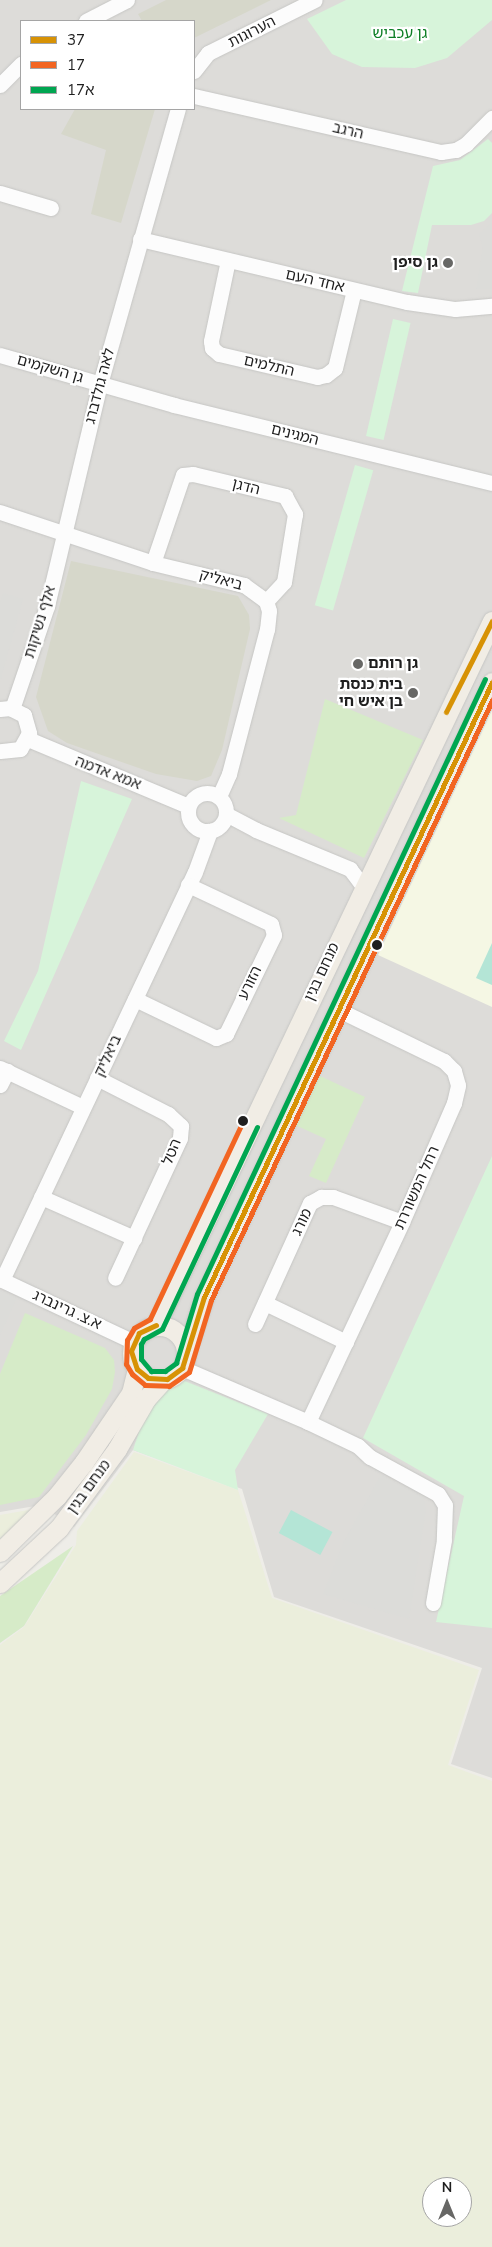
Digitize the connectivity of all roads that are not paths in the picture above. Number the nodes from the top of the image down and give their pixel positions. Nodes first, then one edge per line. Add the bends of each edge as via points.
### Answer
1 (127, 0) edge
2 (315, 0) edge
3 (88, 20) edge
4 (20, 65) edge
5 (195, 70) edge
6 (0, 85) edge
7 (195, 96) edge
8 (178, 110) edge
9 (492, 118) edge
10 (0, 193) edge
11 (51, 208) dead end
12 (140, 239) junction
13 (228, 260) junction
14 (354, 290) junction
15 (492, 306) edge
16 (0, 355) edge
17 (100, 384) junction
18 (492, 483) edge
19 (0, 512) edge
20 (63, 535) junction
21 (153, 563) junction
22 (266, 601) junction
23 (492, 621) edge
24 (492, 682) edge
25 (6, 709) edge
26 (28, 739) junction
27 (0, 753) edge
28 (219, 796) junction
29 (188, 806) junction
30 (219, 823) junction
31 (374, 864) junction
32 (350, 869) junction
33 (188, 885) junction
34 (363, 886) junction
35 (135, 999) junction
36 (339, 1010) junction
37 (3, 1069) edge
38 (98, 1078) junction
39 (0, 1086) edge
40 (84, 1107) junction
41 (41, 1197) junction
42 (402, 1222) junction
43 (134, 1238) junction
44 (116, 1278) dead end
45 (1, 1279) edge
46 (265, 1303) junction
47 (255, 1324) dead end
48 (156, 1325) junction
49 (134, 1342) junction
50 (346, 1342) junction
51 (186, 1350) junction
52 (182, 1368) junction
53 (137, 1369) junction
54 (164, 1379) junction
55 (308, 1422) junction
56 (0, 1552) edge
57 (0, 1583) edge
58 (433, 1603) dead end

1 - 3 street
2 - 5 street, הערוגות via 208,53
4 - 6 street
7 - 9 street, הרגב via 441,152 456,150 466,144
8 - 12 street
10 - 11 street
12 - 13 street, אחד העם
12 - 17 street, לאה גולדברג
13 - 14 street, אחד העם
13 - 14 street, התלמים via 211,341 212,348 219,354 317,377 326,375 335,368
14 - 15 street, אחד העם via 455,309
16 - 17 street, גן השקמים
17 - 18 street, המגינים
17 - 20 street, לאה גולדברג
19 - 20 street, ביאליק
20 - 21 street, ביאליק
20 - 25 street, אלף נשיקות via 47,606
21 - 22 street, ביאליק via 244,584
21 - 22 street, הדגן via 183,475 194,474 285,496 296,514 284,582
22 - 28 street via 269,611 266,629 229,774
23 - 31 main road, מנחם בגין
24 - 36 main road, מנחם בגין
25 - 26 street via 28,721
26 - 27 street via 20,749
26 - 29 street, אמא אדמה
28 - 29 street via 201,793
28 - 30 street
29 - 30 street via 192,824
30 - 32 street via 256,830
30 - 33 street, ביאליק
31 - 32 street
31 - 34 main road, מנחם בגין
32 - 34 street
33 - 35 street, ביאליק
33 - 35 street, הזורע via 271,924 274,935 226,1034 216,1038
34 - 48 main road, מנחם בגין
35 - 38 street, ביאליק
36 - 42 street, רחל המשוררת via 444,1061 456,1078 454,1102
36 - 51 main road, מנחם בגין via 204,1297
37 - 39 street
37 - 40 street
38 - 40 street, ביאליק
38 - 43 street, הטל via 168,1114 181,1126 180,1138
40 - 41 street, ביאליק
41 - 43 street
41 - 45 street, ביאליק
42 - 46 street, מורג via 333,1197 321,1197 310,1203
42 - 50 street, רחל המשוררת
43 - 44 street, הטל
45 - 49 street, א.צ. גרינברג
46 - 47 street, מורג
46 - 50 street
48 - 49 main road via 139,1333
48 - 51 main road via 178,1333
49 - 53 main road via 131,1351
50 - 55 street, רחל המשוררת
51 - 52 main road
52 - 54 main road
52 - 55 street
53 - 54 main road via 148,1378
53 - 56 main road, מנחם בגין via 131,1393 84,1462 57,1496
54 - 57 main road, מנחם בגין via 146,1399 117,1449 59,1528
55 - 58 street via 358,1446 370,1457 438,1494 445,1505 444,1540

